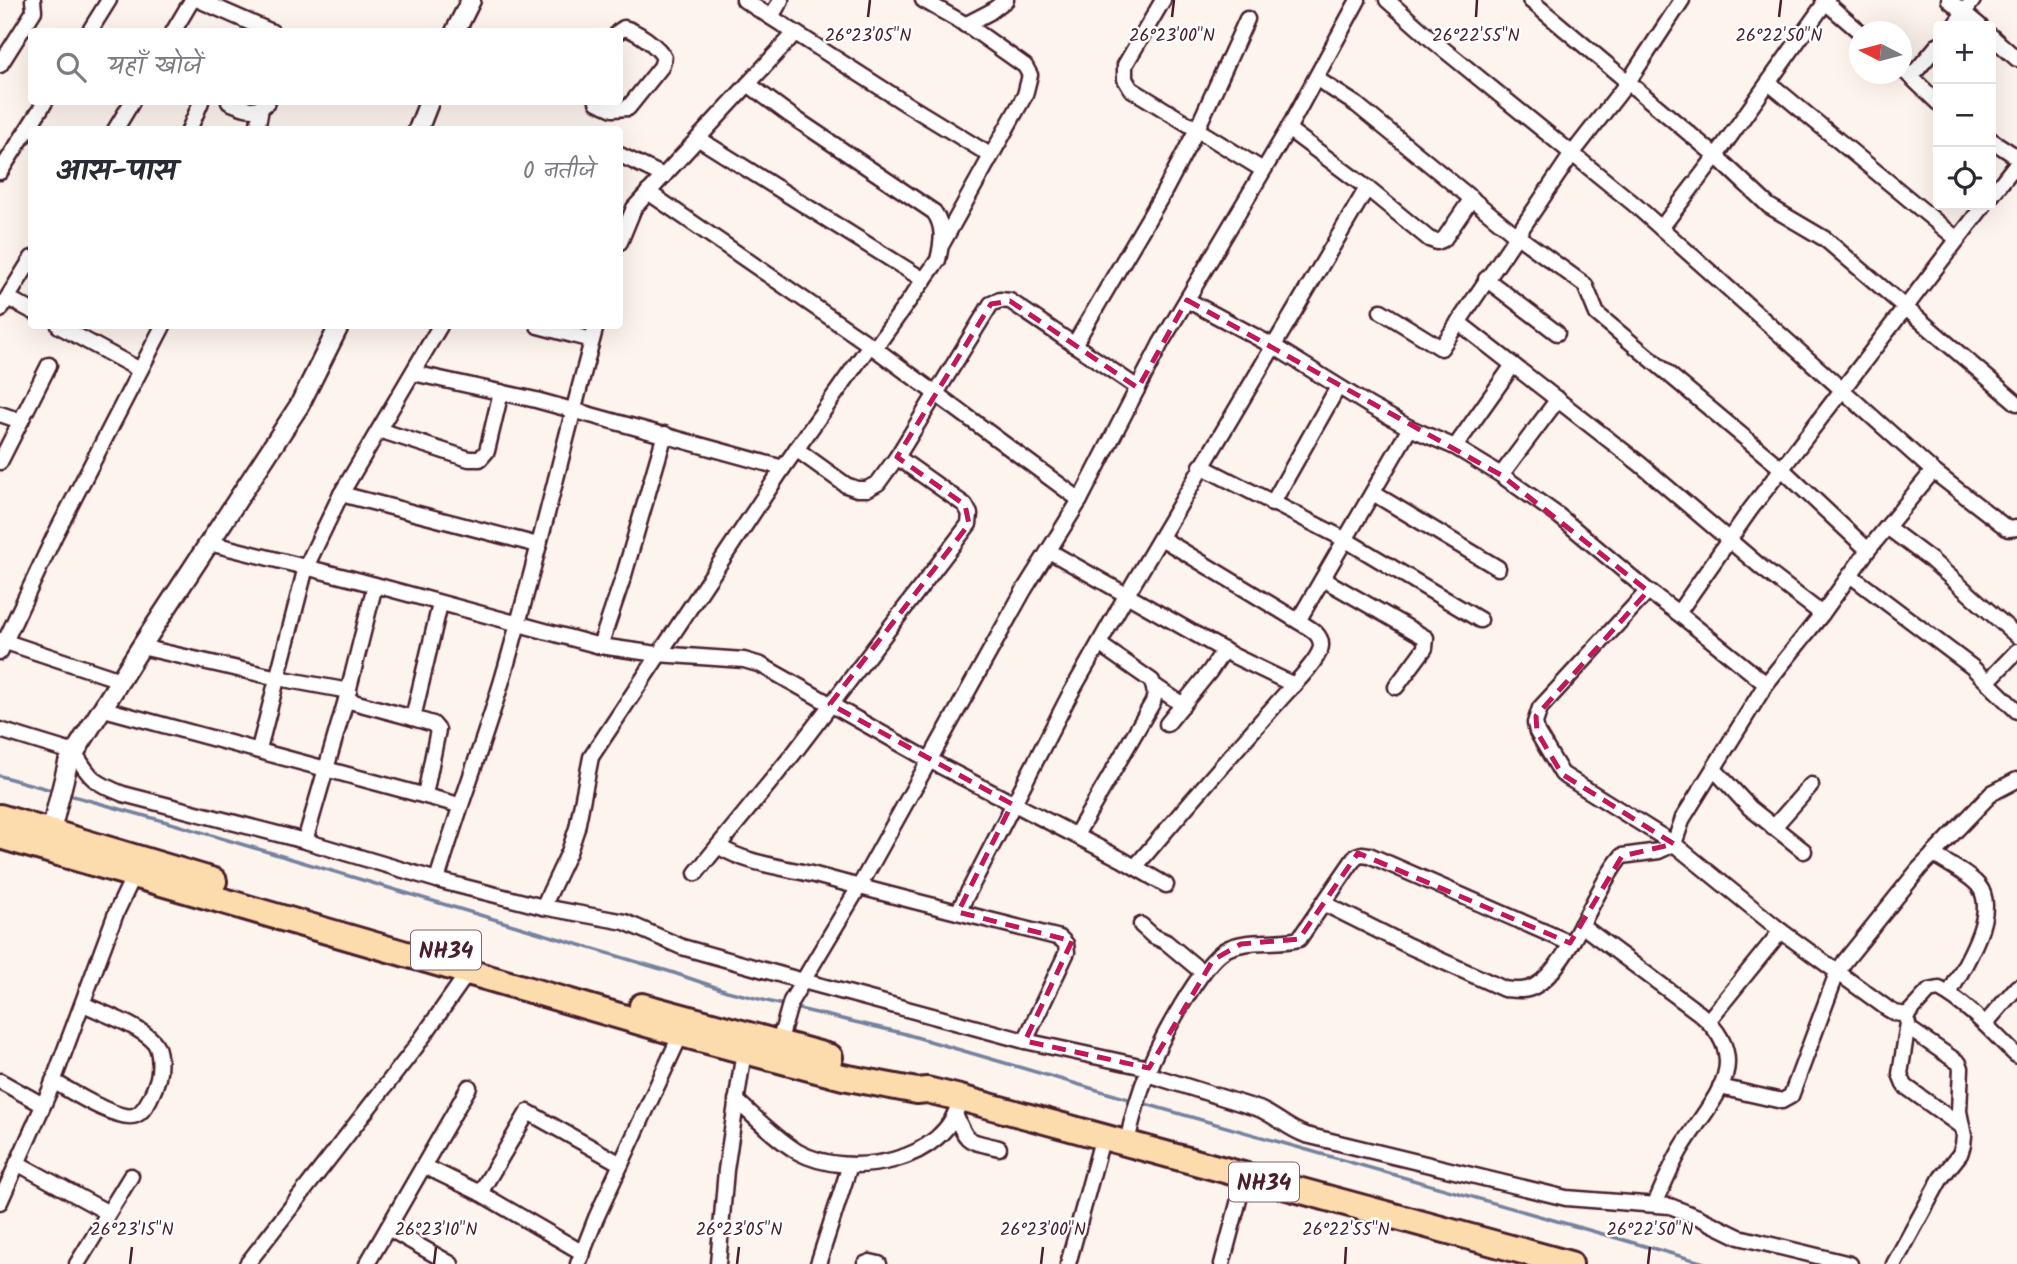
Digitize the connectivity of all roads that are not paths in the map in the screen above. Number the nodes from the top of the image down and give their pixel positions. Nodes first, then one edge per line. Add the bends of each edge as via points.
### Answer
1 (33, 0) edge
2 (109, 0) edge
3 (191, 0) edge
4 (199, 0) edge
5 (471, 0) edge
6 (744, 0) edge
7 (781, 0) edge
8 (923, 0) edge
9 (1006, 0) edge
10 (1163, 0) edge
11 (1358, 0) edge
12 (1387, 0) edge
13 (1530, 0) edge
14 (1682, 0) edge
15 (1950, 0) edge
16 (1973, 0) edge
17 (1825, 1) edge
18 (1965, 13) junction
19 (771, 18) junction
20 (1247, 19) dead end
21 (1958, 21) edge
22 (1974, 21) edge
23 (1849, 22) edge
24 (965, 25) junction
25 (92, 28) edge
26 (175, 28) edge
27 (263, 28) edge
28 (460, 28) edge
29 (623, 28) edge
30 (795, 33) junction
31 (1996, 40) edge
32 (1933, 49) edge
33 (2017, 59) edge
34 (0, 65) edge
35 (1912, 68) edge
36 (1317, 79) junction
37 (1912, 79) edge
38 (1628, 82) junction
39 (1769, 83) junction
40 (748, 84) junction
41 (1933, 98) edge
42 (43, 105) edge
43 (130, 105) edge
44 (200, 105) edge
45 (236, 105) edge
46 (265, 105) edge
47 (423, 105) edge
48 (604, 105) edge
49 (30, 126) edge
50 (117, 126) edge
51 (191, 126) edge
52 (258, 126) edge
53 (419, 126) edge
54 (28, 128) edge
55 (1288, 129) junction
56 (1196, 131) junction
57 (699, 139) junction
58 (1996, 143) edge
59 (1572, 154) junction
60 (990, 155) junction
61 (623, 156) edge
62 (1716, 156) junction
63 (2017, 157) edge
64 (2017, 163) edge
65 (1263, 170) junction
66 (0, 172) edge
67 (664, 176) junction
68 (1367, 187) junction
69 (1996, 190) edge
70 (648, 192) junction
71 (1472, 198) junction
72 (1980, 210) edge
73 (1661, 228) junction
74 (623, 235) edge
75 (1516, 235) junction
76 (1957, 239) junction
77 (942, 245) junction
78 (28, 265) edge
79 (1486, 279) junction
80 (924, 280) junction
81 (1187, 300) junction
82 (4, 304) edge
83 (1903, 308) junction
84 (28, 310) edge
85 (1381, 312) dead end
86 (1458, 322) junction
87 (64, 329) edge
88 (161, 329) edge
89 (338, 329) edge
90 (438, 329) edge
91 (562, 329) edge
92 (594, 333) edge
93 (1557, 333) dead end
94 (1074, 345) junction
95 (873, 346) junction
96 (1275, 347) junction
97 (49, 365) dead end
98 (1513, 365) junction
99 (140, 370) junction
100 (413, 373) junction
101 (1339, 387) junction
102 (1138, 388) junction
103 (1842, 390) junction
104 (501, 392) junction
105 (935, 394) junction
106 (1558, 399) junction
107 (2017, 403) edge
108 (573, 411) junction
109 (0, 414) edge
110 (21, 421) junction
111 (1410, 428) junction
112 (379, 430) junction
113 (665, 434) junction
114 (1455, 447) junction
115 (796, 449) junction
116 (897, 457) junction
117 (0, 462) edge
118 (1201, 466) junction
119 (783, 468) junction
120 (1782, 468) junction
121 (1933, 471) junction
122 (1501, 475) junction
123 (1373, 493) junction
124 (341, 494) junction
125 (1080, 500) junction
126 (1272, 504) junction
127 (1887, 527) junction
128 (2017, 528) edge
129 (1161, 538) junction
130 (1346, 540) junction
131 (1729, 540) junction
132 (209, 543) junction
133 (538, 545) junction
134 (1868, 550) junction
135 (1049, 551) junction
136 (306, 567) junction
137 (1498, 568) dead end
138 (1850, 575) junction
139 (1323, 579) junction
140 (375, 585) junction
141 (1648, 591) junction
142 (1126, 596) junction
143 (440, 604) junction
144 (1678, 613) junction
145 (1822, 614) junction
146 (1480, 620) dead end
147 (1298, 621) junction
148 (518, 624) junction
149 (2017, 636) edge
150 (1098, 644) junction
151 (1, 645) edge
152 (600, 646) junction
153 (141, 648) junction
154 (1224, 650) junction
155 (2017, 651) edge
156 (657, 654) junction
157 (278, 678) junction
158 (120, 680) junction
159 (1988, 681) junction
160 (1766, 684) junction
161 (1294, 685) junction
162 (1155, 686) junction
163 (1396, 687) dead end
164 (348, 695) junction
165 (830, 704) junction
166 (1183, 705) junction
167 (104, 709) junction
168 (2017, 711) edge
169 (413, 718) junction
170 (1167, 724) dead end
171 (0, 730) edge
172 (259, 750) junction
173 (72, 758) junction
174 (929, 761) junction
175 (1714, 769) junction
176 (327, 770) junction
177 (2017, 780) edge
178 (1811, 785) dead end
179 (425, 795) junction
180 (1012, 804) junction
181 (459, 805) junction
182 (0, 817) edge
183 (1773, 828) junction
184 (1076, 835) junction
185 (0, 836) edge
186 (49, 841) junction
187 (305, 841) junction
188 (1674, 844) junction
189 (718, 846) junction
190 (1804, 851) dead end
191 (1933, 854) junction
192 (1135, 867) junction
193 (696, 873) dead end
194 (134, 875) junction
195 (437, 880) junction
196 (1166, 885) dead end
197 (859, 887) junction
198 (1323, 902) junction
199 (543, 906) junction
200 (958, 912) junction
201 (1141, 925) dead end
202 (1581, 925) junction
203 (1781, 931) junction
204 (1570, 943) junction
205 (466, 970) junction
206 (1202, 972) junction
207 (1837, 973) junction
208 (803, 981) junction
209 (2017, 987) edge
210 (1949, 994) junction
211 (83, 1004) junction
212 (1708, 1021) junction
213 (1908, 1022) junction
214 (1985, 1024) junction
215 (681, 1034) junction
216 (781, 1036) junction
217 (1024, 1041) junction
218 (744, 1051) junction
219 (2017, 1056) edge
220 (1146, 1076) junction
221 (0, 1081) edge
222 (53, 1081) junction
223 (470, 1087) dead end
224 (1720, 1087) junction
225 (927, 1090) junction
226 (736, 1100) junction
227 (43, 1105) junction
228 (957, 1106) junction
229 (1962, 1126) junction
230 (1130, 1130) junction
231 (1103, 1136) junction
232 (999, 1148) dead end
233 (17, 1163) junction
234 (621, 1164) junction
235 (850, 1165) junction
236 (424, 1166) junction
237 (131, 1176) dead end
238 (1245, 1177) junction
239 (480, 1193) junction
240 (0, 1202) edge
241 (1655, 1204) junction
242 (105, 1211) dead end
243 (388, 1228) junction
244 (580, 1258) edge
245 (77, 1264) edge
246 (247, 1264) edge
247 (367, 1264) edge
248 (450, 1264) edge
249 (718, 1264) edge
250 (818, 1264) edge
251 (864, 1264) edge
252 (879, 1264) edge
253 (1070, 1264) edge
254 (1222, 1264) edge
255 (1570, 1264) edge
256 (1850, 1264) edge
257 (1895, 1264) edge

1 - 34 street via 34,11
2 - 25 street
3 - 26 street
4 - 27 street
5 - 28 street
6 - 19 street
7 - 19 street
8 - 24 street
9 - 24 street
10 - 56 street via 1125,65 1125,79 1131,89
11 - 36 street
12 - 59 street
13 - 38 street
14 - 38 street
15 - 18 street
16 - 18 street
17 - 23 street
17 - 39 street
18 - 21 street
18 - 22 street
19 - 30 street
20 - 56 street
24 - 60 street via 1025,66 1030,75 1025,94
29 - 48 street via 631,29 664,58 628,107
30 - 40 street
30 - 60 street
31 - 33 street
32 - 35 street
36 - 55 street
36 - 71 street via 1377,120
37 - 41 street
38 - 59 street
38 - 62 street
39 - 62 street
39 - 76 street
40 - 57 street
40 - 77 street via 934,212 941,221
42 - 49 street
43 - 50 street
44 - 51 street
45 - 46 street via 246,109
46 - 52 street
47 - 53 street
54 - 66 street
55 - 65 street
55 - 68 street
56 - 65 street
56 - 94 street
57 - 67 street
57 - 80 street
58 - 63 street
59 - 73 street
59 - 75 street
60 - 77 street
61 - 67 street
62 - 73 street
62 - 83 street via 1769,206 1825,239
64 - 69 street
65 - 81 street
67 - 70 street
68 - 71 street via 1437,242 1444,240
68 - 96 street
70 - 74 street
70 - 95 street
71 - 75 street
72 - 76 street
73 - 103 street
75 - 79 street
75 - 120 street via 1585,285 1597,314
76 - 83 street
77 - 80 street
78 - 82 street
79 - 86 street
79 - 93 street
80 - 95 street
81 - 96 street
81 - 102 street
82 - 84 street
83 - 103 street
83 - 107 street
85 - 86 street via 1441,348
86 - 98 street
87 - 99 street
88 - 99 street
89 - 132 street via 299,406
90 - 100 street
91 - 92 street
92 - 108 street
94 - 102 street
94 - 105 street via 1010,301 1000,300 991,304
95 - 105 street
95 - 115 street
96 - 101 street
96 - 118 street
97 - 110 street
98 - 106 street
98 - 114 street
99 - 151 street
100 - 104 street
100 - 112 street
101 - 111 street
101 - 126 street
102 - 125 street
103 - 120 street
103 - 121 street
104 - 108 street
104 - 112 street via 487,451 480,459
105 - 116 street
105 - 125 street
106 - 122 street
106 - 131 street
108 - 113 street
108 - 133 street
109 - 110 street
110 - 117 street
111 - 114 street
111 - 123 street
112 - 124 street
113 - 119 street
113 - 152 street
114 - 122 street
115 - 116 street via 857,489 878,483
115 - 119 street
116 - 165 street via 965,505 969,524
118 - 126 street
118 - 129 street
119 - 156 street
120 - 131 street
120 - 134 street
121 - 127 street
121 - 128 street via 2007,529
122 - 141 street via 1559,516
123 - 130 street
123 - 137 street
124 - 133 street
124 - 136 street
125 - 135 street
126 - 130 street
127 - 134 street
127 - 149 street
129 - 142 street
129 - 147 street
130 - 139 street
130 - 146 street
131 - 144 street
131 - 145 street
132 - 136 street
132 - 153 street
133 - 148 street
134 - 138 street
135 - 142 street
135 - 174 street
136 - 140 street
136 - 157 street
138 - 145 street
138 - 159 street
139 - 147 street
139 - 163 street via 1426,638 1425,648
140 - 143 street
140 - 164 street
141 - 144 street
141 - 188 street via 1540,708 1535,723 1562,774
142 - 150 street
142 - 154 street
143 - 148 street
143 - 169 street
144 - 160 street
145 - 160 street
147 - 161 street via 1322,643
148 - 152 street
148 - 181 street
150 - 162 street
150 - 180 street
151 - 158 street
152 - 156 street
153 - 157 street
153 - 158 street
154 - 161 street
154 - 166 street
155 - 159 street
156 - 165 street via 744,660 778,673
156 - 199 street via 591,757 577,828
157 - 164 street
157 - 172 street
158 - 167 street
159 - 168 street
160 - 175 street
161 - 192 street
162 - 166 street
162 - 184 street via 1153,702
164 - 169 street
164 - 176 street
165 - 174 street
165 - 189 street
166 - 170 street
167 - 172 street
167 - 173 street
169 - 179 street via 438,730
171 - 173 street
172 - 176 street
173 - 186 street
173 - 187 street via 102,786 124,794
174 - 180 street
174 - 197 street
175 - 183 street
175 - 188 street via 1683,818
176 - 179 street
176 - 187 street
177 - 191 street via 1992,793
178 - 183 street
179 - 181 street
180 - 184 street
180 - 200 street
181 - 195 street
182 - 186 highway, NH34
183 - 190 street
184 - 192 street
185 - 186 highway, NH34
186 - 194 highway, NH34
186 - 216 highway, NH34 via 471,958
187 - 195 street
188 - 202 street via 1660,851 1622,856
188 - 203 street
189 - 193 street
189 - 197 street via 734,856
191 - 207 street
191 - 210 street via 1975,882 1984,898 1979,936
192 - 196 street
194 - 205 highway, NH34
194 - 211 street
195 - 199 street
197 - 200 street
197 - 208 street
198 - 204 street via 1356,856 1369,855
198 - 204 street via 1504,989 1534,988 1547,978
198 - 206 street via 1298,939 1241,944 1225,950
199 - 208 street via 625,922 682,947
200 - 217 street via 1060,938 1066,944 1067,952
201 - 206 street
202 - 204 street
202 - 212 street
203 - 207 street
203 - 212 street
205 - 215 highway, NH34
205 - 246 street via 415,1048
206 - 220 street
207 - 213 street
207 - 224 street via 1791,1096 1786,1100
208 - 216 street via 791,1000
208 - 217 street
209 - 214 street
210 - 213 street via 1939,989 1928,991
210 - 214 street
211 - 222 street
211 - 222 street via 155,1044 157,1082 143,1110 127,1116
212 - 224 street via 1727,1048 1728,1065
213 - 229 street via 1959,1063
213 - 229 street via 1901,1080
214 - 219 street
215 - 218 highway, NH34
215 - 234 street
216 - 225 highway, NH34 via 918,1082
217 - 220 street
218 - 225 highway, NH34 via 843,1077
218 - 226 street
220 - 230 street
220 - 241 street via 1259,1109 1306,1135 1566,1198
221 - 227 street
222 - 227 street
223 - 236 street
224 - 241 street via 1679,1151
225 - 228 highway, NH34
226 - 235 street via 798,1152
226 - 249 street
227 - 233 street
228 - 231 highway, NH34
228 - 232 street via 964,1137
228 - 235 street via 929,1144 913,1153 887,1162
229 - 257 street via 1960,1154 1941,1178
230 - 231 highway, NH34
230 - 238 highway, NH34
231 - 253 street
233 - 240 street
233 - 242 street
234 - 239 street via 528,1112
234 - 244 street
235 - 250 street
236 - 239 street
236 - 243 street
237 - 245 street
238 - 254 street
238 - 255 highway, NH34
239 - 244 street
241 - 256 street via 1684,1210 1739,1237
243 - 247 street
243 - 248 street
251 - 252 street

